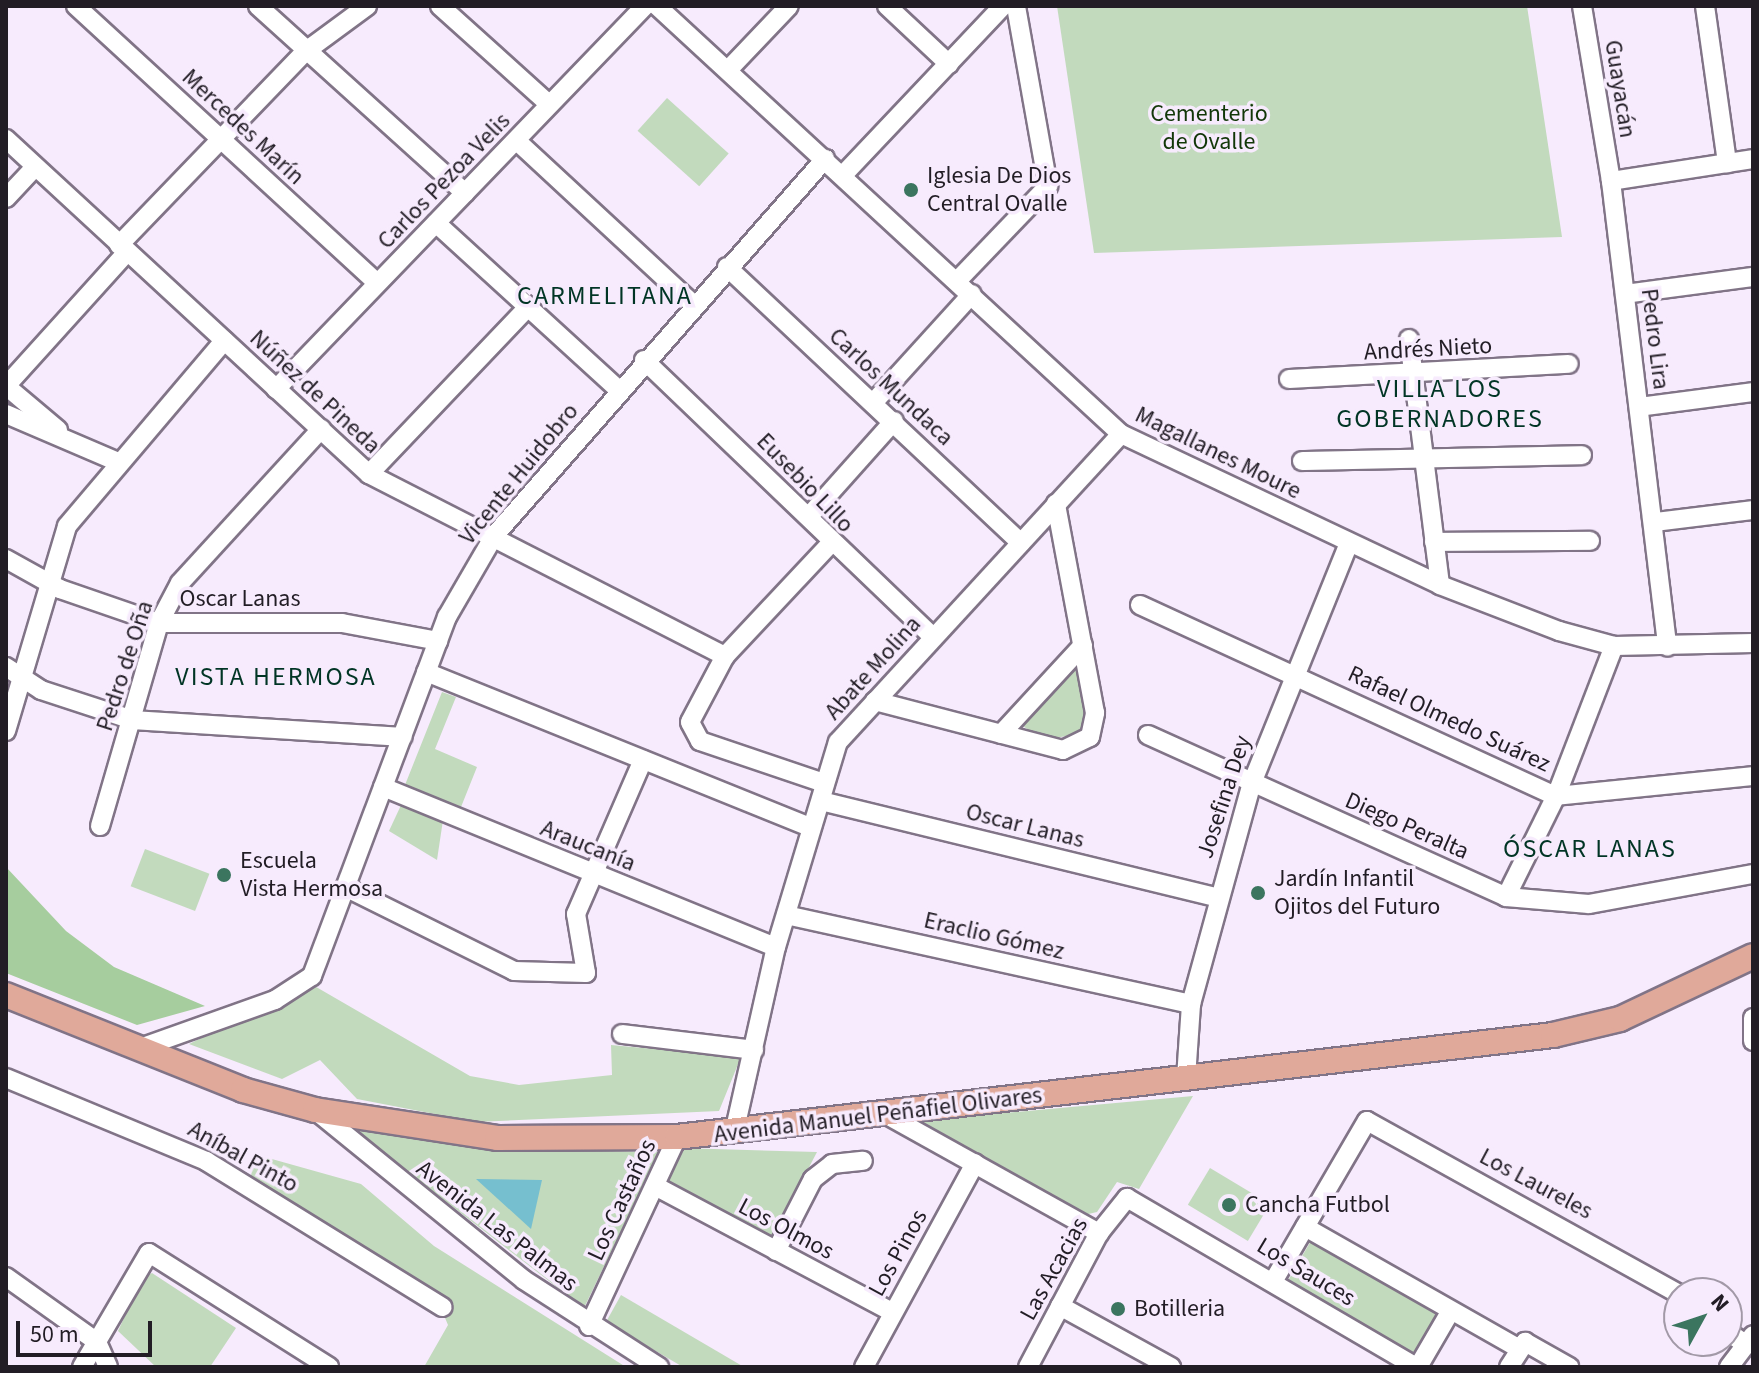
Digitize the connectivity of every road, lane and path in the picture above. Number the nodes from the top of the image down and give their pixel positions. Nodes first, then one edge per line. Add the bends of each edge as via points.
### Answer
1 (76, 6) edge
2 (258, 6) edge
3 (367, 6) edge
4 (440, 6) edge
5 (645, 6) edge
6 (657, 6) edge
7 (789, 6) edge
8 (887, 6) edge
9 (1003, 6) edge
10 (1016, 6) edge
11 (1582, 6) edge
12 (1705, 6) edge
13 (306, 51) junction
14 (949, 64) junction
15 (728, 70) junction
16 (549, 104) junction
17 (6, 139) edge
18 (518, 142) junction
19 (224, 143) junction
20 (825, 159) junction
21 (1753, 159) edge
22 (1727, 163) junction
23 (35, 167) junction
24 (843, 175) junction
25 (1611, 181) junction
26 (465, 193) junction
27 (6, 198) edge
28 (436, 223) junction
29 (123, 248) junction
30 (727, 267) junction
31 (1753, 277) edge
32 (957, 281) junction
33 (377, 283) junction
34 (972, 294) junction
35 (1625, 294) junction
36 (692, 303) junction
37 (525, 310) junction
38 (1409, 339) dead end
39 (224, 341) junction
40 (644, 360) junction
41 (1569, 364) dead end
42 (1412, 376) junction
43 (1289, 379) dead end
44 (6, 386) edge
45 (276, 389) junction
46 (618, 389) junction
47 (1753, 392) edge
48 (873, 403) junction
49 (1639, 407) junction
50 (6, 414) edge
51 (894, 421) junction
52 (321, 429) junction
53 (1121, 434) junction
54 (72, 442) junction
55 (1582, 455) dead end
56 (1423, 458) junction
57 (1302, 461) dead end
58 (118, 462) junction
59 (369, 474) junction
60 (1056, 504) junction
61 (1753, 510) edge
62 (810, 515) junction
63 (1655, 522) junction
64 (494, 536) junction
65 (1590, 541) dead end
66 (1434, 542) junction
67 (1021, 543) junction
68 (1349, 543) junction
69 (830, 544) junction
70 (6, 559) edge
71 (52, 582) junction
72 (1440, 585) junction
73 (1140, 605) dead end
74 (159, 623) junction
75 (933, 637) junction
76 (438, 641) junction
77 (1753, 643) edge
78 (1083, 645) junction
79 (1614, 646) junction
80 (1667, 647) junction
81 (725, 656) junction
82 (6, 667) edge
83 (426, 672) junction
84 (25, 674) junction
85 (1299, 675) junction
86 (875, 701) junction
87 (133, 720) junction
88 (6, 731) edge
89 (1001, 734) junction
90 (1148, 735) dead end
91 (402, 737) junction
92 (643, 760) junction
93 (1753, 776) edge
94 (1252, 783) junction
95 (383, 787) junction
96 (822, 792) junction
97 (1556, 796) junction
98 (100, 826) dead end
99 (809, 827) junction
100 (594, 874) junction
101 (1753, 874) edge
102 (345, 887) junction
103 (1506, 897) junction
104 (1218, 898) junction
105 (786, 915) junction
106 (776, 947) junction
107 (1753, 956) edge
108 (6, 995) edge
109 (1191, 1004) junction
110 (1753, 1018) edge
111 (622, 1034) dead end
112 (1753, 1041) edge
113 (143, 1047) junction
114 (754, 1050) junction
115 (6, 1078) edge
116 (1186, 1078) junction
117 (315, 1110) junction
118 (887, 1115) junction
119 (734, 1133) junction
120 (677, 1137) junction
121 (863, 1161) dead end
122 (975, 1163) junction
123 (657, 1187) junction
124 (1127, 1198) joint
125 (1305, 1227) junction
126 (1099, 1233) junction
127 (776, 1251) junction
128 (6, 1277) edge
129 (1274, 1280) junction
130 (1663, 1285) edge
131 (1060, 1306) junction
132 (442, 1307) dead end
133 (892, 1312) junction
134 (1450, 1312) junction
135 (589, 1326) junction
136 (1749, 1340) edge
137 (97, 1342) junction
138 (1522, 1345) junction
139 (82, 1367) edge
140 (108, 1367) edge
141 (329, 1367) edge
142 (659, 1367) edge
143 (864, 1367) edge
144 (1028, 1367) edge
145 (1171, 1367) edge
146 (1417, 1367) edge
147 (1509, 1367) edge
148 (1569, 1367) edge
149 (1729, 1367) edge

1 - 19 street, Mercedes Marín
2 - 13 street
3 - 13 street
4 - 16 street
5 - 16 street, Carlos Pezoa Velis
6 - 15 street, Magallanes Moure
7 - 15 street
8 - 14 street
9 - 14 street
10 - 32 street via 1048,186
11 - 25 street, Guayacán
12 - 22 street
13 - 19 street
13 - 26 street
14 - 24 street
15 - 20 street, Magallanes Moure
16 - 18 street, Carlos Pezoa Velis
17 - 23 street, Núñez de Pineda
18 - 26 street, Carlos Pezoa Velis
18 - 36 street
19 - 29 street
19 - 33 street, Mercedes Marín
20 - 24 street, Magallanes Moure
20 - 30 street, Vicente Huidobro
21 - 22 street
22 - 25 street
23 - 27 street
23 - 29 street, Núñez de Pineda
24 - 32 street, Magallanes Moure
25 - 35 street, Pedro Lira
26 - 28 street, Carlos Pezoa Velis
28 - 33 street, Carlos Pezoa Velis
28 - 37 street
29 - 39 street, Núñez de Pineda
29 - 44 street
30 - 36 street, Vicente Huidobro
30 - 48 street, Carlos Mundaca
31 - 35 street
32 - 34 street, Magallanes Moure
33 - 45 street, Carlos Pezoa Velis
34 - 48 street
34 - 53 street, Magallanes Moure
35 - 49 street, Pedro Lira
36 - 40 street, Vicente Huidobro
37 - 46 street
37 - 59 street
38 - 42 street
39 - 45 street, Núñez de Pineda
39 - 58 street
40 - 46 street, Vicente Huidobro
40 - 62 street, Eusebio Lillo
41 - 42 street, Andrés Nieto
42 - 43 street, Andrés Nieto
42 - 56 street
44 - 54 street
45 - 52 street, Núñez de Pineda
46 - 64 street, Vicente Huidobro
47 - 49 street
48 - 51 street, Carlos Mundaca
49 - 63 street, Pedro Lira
50 - 54 street
51 - 62 street
51 - 67 street, Carlos Mundaca
52 - 59 street, Núñez de Pineda
52 - 74 street, Pedro de Oña via 180,583
53 - 60 street, Abate Molina
53 - 68 street, Magallanes Moure
54 - 58 street
55 - 56 street
56 - 57 street
56 - 66 street
58 - 71 street via 67,526
59 - 64 street, Núñez de Pineda
60 - 67 street, Abate Molina
60 - 78 street
61 - 63 street
62 - 69 street, Eusebio Lillo
63 - 80 street, Pedro Lira
64 - 76 street, Vicente Huidobro
64 - 81 street, Núñez de Pineda
65 - 66 street
66 - 72 street
67 - 75 street, Abate Molina
68 - 72 street, Magallanes Moure
68 - 85 street, Josefina Dey
69 - 75 street, Eusebio Lillo
69 - 81 street
70 - 71 street, Oscar Lanas
71 - 74 street, Oscar Lanas
71 - 84 street
72 - 79 street, Magallanes Moure
73 - 85 street, Rafael Olmedo Suárez
74 - 76 street, Oscar Lanas via 342,623
74 - 87 street, Pedro de Oña
75 - 86 street, Abate Molina
76 - 83 street, Vicente Huidobro
77 - 80 street, Magallanes Moure
78 - 89 street
78 - 89 street via 1095,713 1090,737 1063,750
79 - 80 street, Magallanes Moure
79 - 97 street
81 - 96 street, Oscar Lanas via 690,722 700,741
82 - 84 street
83 - 91 street, Vicente Huidobro
83 - 92 street
84 - 87 street via 41,690
84 - 88 street
85 - 94 street, Josefina Dey via 1288,683
85 - 97 street, Rafael Olmedo Suárez
86 - 89 street
86 - 96 street, Abate Molina via 838,742
87 - 91 street
87 - 98 street, Pedro de Oña
90 - 94 street, Diego Peralta
91 - 95 street, Vicente Huidobro
92 - 99 street
92 - 100 street
93 - 97 street, Rafael Olmedo Suárez
94 - 103 street, Diego Peralta
94 - 104 street, Josefina Dey
95 - 100 street, Araucanía
95 - 102 street, Vicente Huidobro
96 - 99 street, Abate Molina
96 - 104 street, Oscar Lanas
97 - 103 street
99 - 105 street, Abate Molina
100 - 102 street via 576,914 586,973 514,971
100 - 106 street, Araucanía
101 - 103 street, Diego Peralta via 1589,904
102 - 113 street, Vicente Huidobro via 312,976 242,1014
104 - 109 street, Josefina Dey
105 - 106 street, Abate Molina
105 - 109 street, Eraclio Gómez
106 - 114 street, Abate Molina
107 - 116 main road, Avenida Manuel Peñafiel Olivares via 1620,1019 1553,1035
108 - 113 main road, Avenida Manuel Peñafiel Olivares
109 - 116 street, Josefina Dey
110 - 112 street
111 - 114 street
113 - 117 main road, Avenida Manuel Peñafiel Olivares via 243,1090
114 - 119 street, Abate Molina
115 - 132 street, Aníbal Pinto via 206,1161
116 - 118 main road, Avenida Manuel Peñafiel Olivares
117 - 120 main road, Avenida Manuel Peñafiel Olivares via 497,1138
117 - 135 street, Avenida Las Palmas
118 - 119 main road, Avenida Manuel Peñafiel Olivares
118 - 122 street
119 - 120 main road, Avenida Manuel Peñafiel Olivares
120 - 123 street, Los Castaños
121 - 127 street via 832,1164 813,1179
122 - 126 street
122 - 133 street, Los Pinos
123 - 127 street, Los Olmos
123 - 135 street, Los Castaños
124 - 126 street, Las Acacias
124 - 129 street, Los Sauces
125 - 129 street
125 - 130 street, Los Laureles via 1367,1121
125 - 134 street, Los Sauces
126 - 131 street, Las Acacias
127 - 133 street, Los Olmos
128 - 137 street
129 - 146 street, Los Sauces
131 - 144 street, Las Acacias
131 - 145 street
133 - 143 street, Los Pinos
134 - 138 street, Los Sauces
134 - 146 street
135 - 142 street, Avenida Las Palmas
136 - 149 street
137 - 139 street
137 - 140 street
137 - 141 street via 149,1253
138 - 147 street
138 - 148 street, Los Sauces

